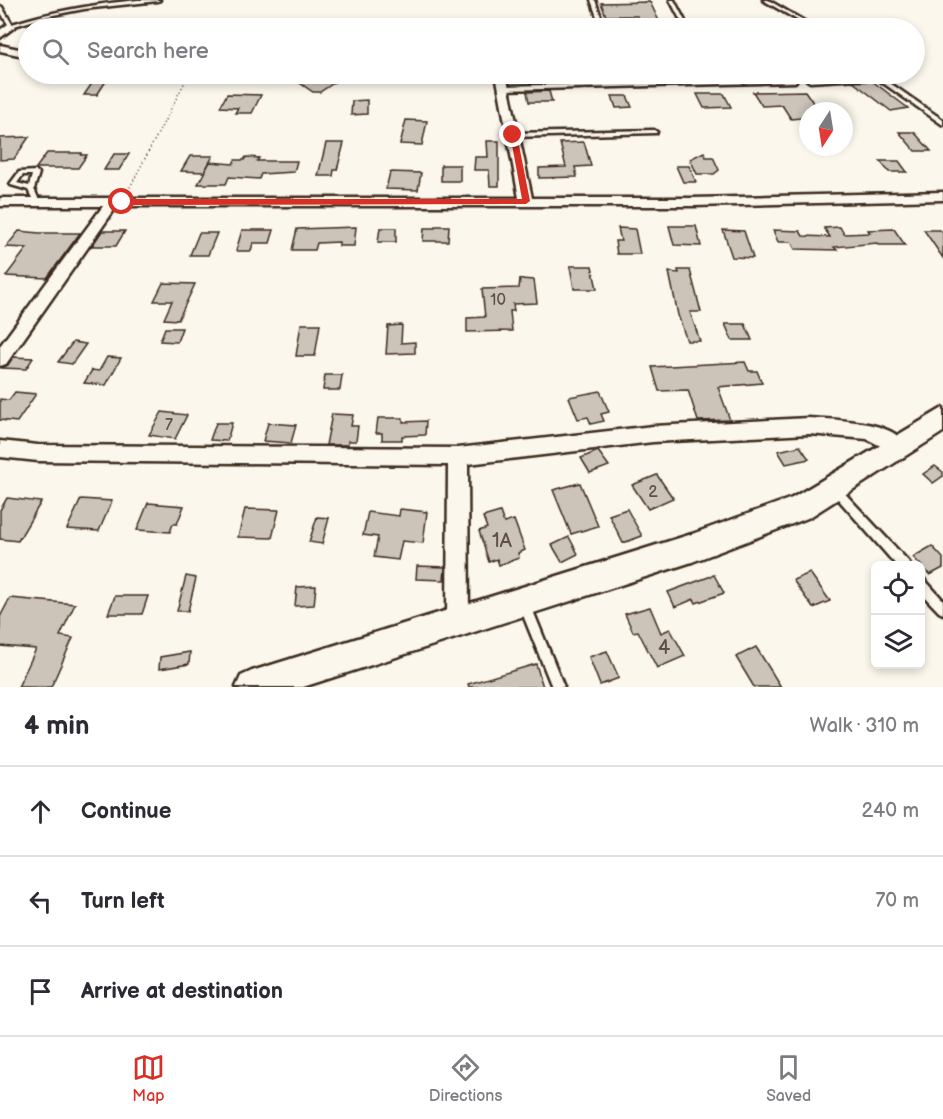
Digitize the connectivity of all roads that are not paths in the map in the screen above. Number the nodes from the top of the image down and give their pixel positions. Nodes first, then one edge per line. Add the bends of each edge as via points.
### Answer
1 (158, 0) edge
2 (593, 0) edge
3 (672, 0) edge
4 (765, 0) edge
5 (0, 7) edge
6 (34, 18) edge
7 (599, 18) edge
8 (681, 18) edge
9 (796, 18) edge
10 (18, 24) edge
11 (11, 26) junction
12 (0, 35) edge
13 (0, 48) edge
14 (18, 52) edge
15 (503, 84) edge
16 (669, 84) edge
17 (888, 84) edge
18 (504, 88) junction
19 (943, 123) edge
20 (654, 132) dead end
21 (513, 135) junction
22 (943, 196) edge
23 (526, 201) junction
24 (0, 202) edge
25 (117, 202) junction
26 (0, 359) edge
27 (943, 419) edge
28 (898, 447) junction
29 (0, 449) edge
30 (458, 457) junction
31 (834, 488) junction
32 (900, 561) edge
33 (925, 588) edge
34 (524, 602) junction
35 (943, 608) edge
36 (458, 621) junction
37 (252, 687) edge
38 (558, 687) edge

1 - 6 lane via 87,6
2 - 7 lane
3 - 8 lane
4 - 9 lane
5 - 11 lane
10 - 11 lane
11 - 12 street
13 - 14 street
15 - 18 street
16 - 18 lane
17 - 19 lane
18 - 21 street
20 - 21 lane
21 - 23 street
22 - 23 street
23 - 25 street
24 - 25 street via 32,196
25 - 26 street
27 - 28 street
28 - 30 street via 870,431 809,426 653,434
28 - 31 street
29 - 30 street via 38,453
30 - 36 street
31 - 32 lane
31 - 34 street via 800,508 692,548
33 - 35 lane
34 - 36 street
34 - 38 lane
36 - 37 street

